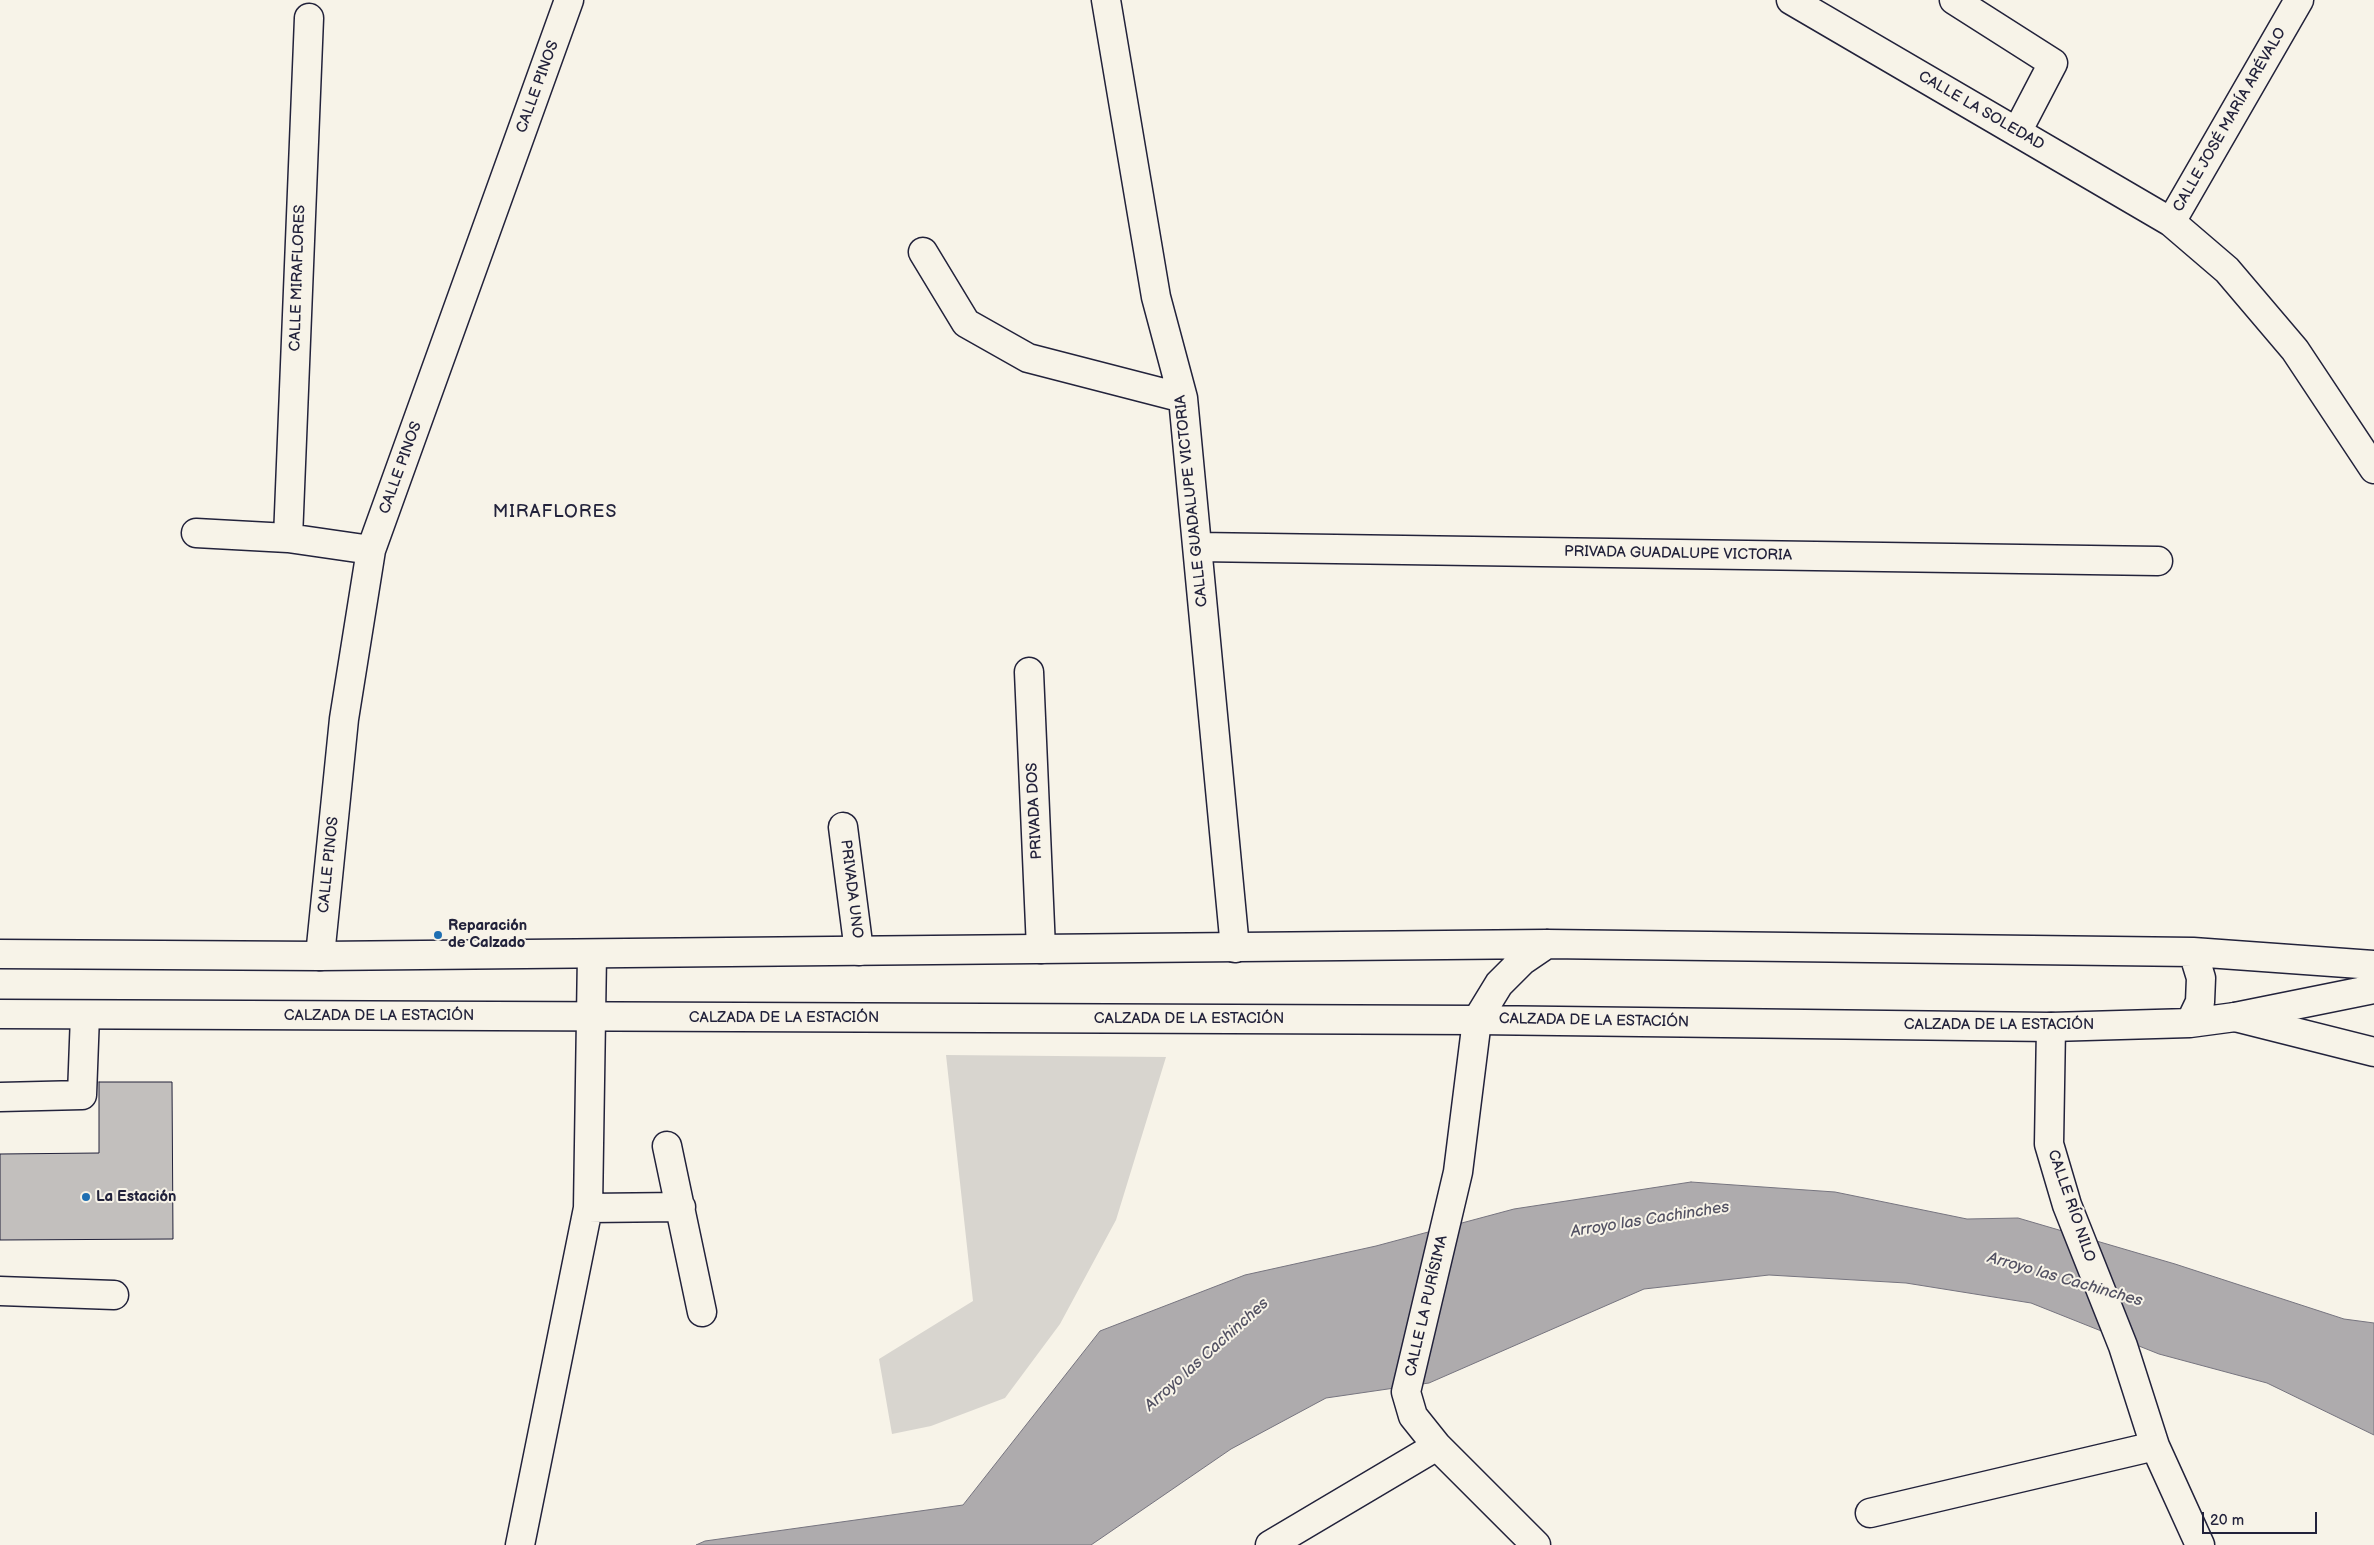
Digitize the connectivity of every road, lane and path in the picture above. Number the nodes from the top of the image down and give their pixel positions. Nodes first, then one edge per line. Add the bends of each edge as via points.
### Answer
1 (569, 0) edge
2 (1106, 0) edge
3 (1791, 0) edge
4 (1954, 0) edge
5 (2299, 0) edge
6 (310, 18) dead end
7 (2017, 132) junction
8 (2171, 222) junction
9 (923, 252) dead end
10 (1183, 398) junction
11 (2374, 469) edge
12 (196, 533) dead end
13 (288, 538) junction
14 (1198, 547) junction
15 (371, 550) junction
16 (2158, 561) dead end
17 (1029, 672) dead end
18 (843, 827) dead end
19 (1547, 944) junction
20 (1235, 948) junction
21 (1041, 949) junction
22 (859, 951) junction
23 (2193, 952) junction
24 (0, 954) edge
25 (592, 954) junction
26 (320, 956) junction
27 (2374, 965) edge
28 (2374, 990) edge
29 (0, 1014) edge
30 (85, 1015) junction
31 (2235, 1017) junction
32 (592, 1018) junction
33 (1477, 1020) junction
34 (2190, 1022) junction
35 (2051, 1027) junction
36 (2374, 1052) edge
37 (0, 1097) edge
38 (667, 1146) dead end
39 (681, 1207) junction
40 (588, 1208) junction
41 (0, 1291) edge
42 (114, 1296) dead end
43 (702, 1312) dead end
44 (1437, 1446) junction
45 (2155, 1446) junction
46 (1870, 1514) dead end
47 (520, 1545) edge
48 (1270, 1545) edge
49 (1536, 1545) edge
50 (2200, 1545) edge

1 - 15 street, CALLE PINOS
2 - 10 street, CALLE GUADALUPE VICTORIA via 1156,297
3 - 7 street, CALLE LA SOLEDAD
4 - 7 street via 2053,63
5 - 8 street, CALLE JOSÉ MARÍA ARÉVALO
6 - 13 street, CALLE MIRAFLORES
7 - 8 street, CALLE LA SOLEDAD
8 - 11 street, CALLE JOSÉ MARÍA ARÉVALO via 2227,270 2295,350
9 - 10 street via 966,323 1028,358
10 - 14 street, CALLE GUADALUPE VICTORIA
12 - 13 street
13 - 15 street
14 - 16 street, PRIVADA GUADALUPE VICTORIA
14 - 20 street, CALLE GUADALUPE VICTORIA
15 - 26 street, CALLE PINOS via 344,719
17 - 21 street, PRIVADA DOS
18 - 22 street, PRIVADA UNO
19 - 20 street
19 - 23 street
19 - 33 street via 1522,961 1499,984
20 - 21 street
21 - 22 street
22 - 25 street
23 - 27 street
23 - 34 street via 2201,978 2200,1002
24 - 26 street
25 - 26 street
25 - 32 street
28 - 31 street, CALZADA DE LA ESTACIÓN
29 - 30 street, CALZADA DE LA ESTACIÓN
30 - 32 street, CALZADA DE LA ESTACIÓN
30 - 37 street via 82,1094
31 - 34 street, CALZADA DE LA ESTACIÓN
31 - 36 street
32 - 33 street, CALZADA DE LA ESTACIÓN
32 - 40 street
33 - 35 street, CALZADA DE LA ESTACIÓN
33 - 44 street, CALLE LA PURÍSIMA via 1458,1172 1406,1392 1413,1416
34 - 35 street, CALZADA DE LA ESTACIÓN
35 - 45 street, CALLE RÍO NILO via 2049,1144 2067,1204 2123,1346
38 - 39 street
39 - 40 street
39 - 43 street
40 - 47 street
41 - 42 street
44 - 48 street
44 - 49 street, CALLE LA PURÍSIMA
45 - 46 street
45 - 50 street, CALLE RÍO NILO

